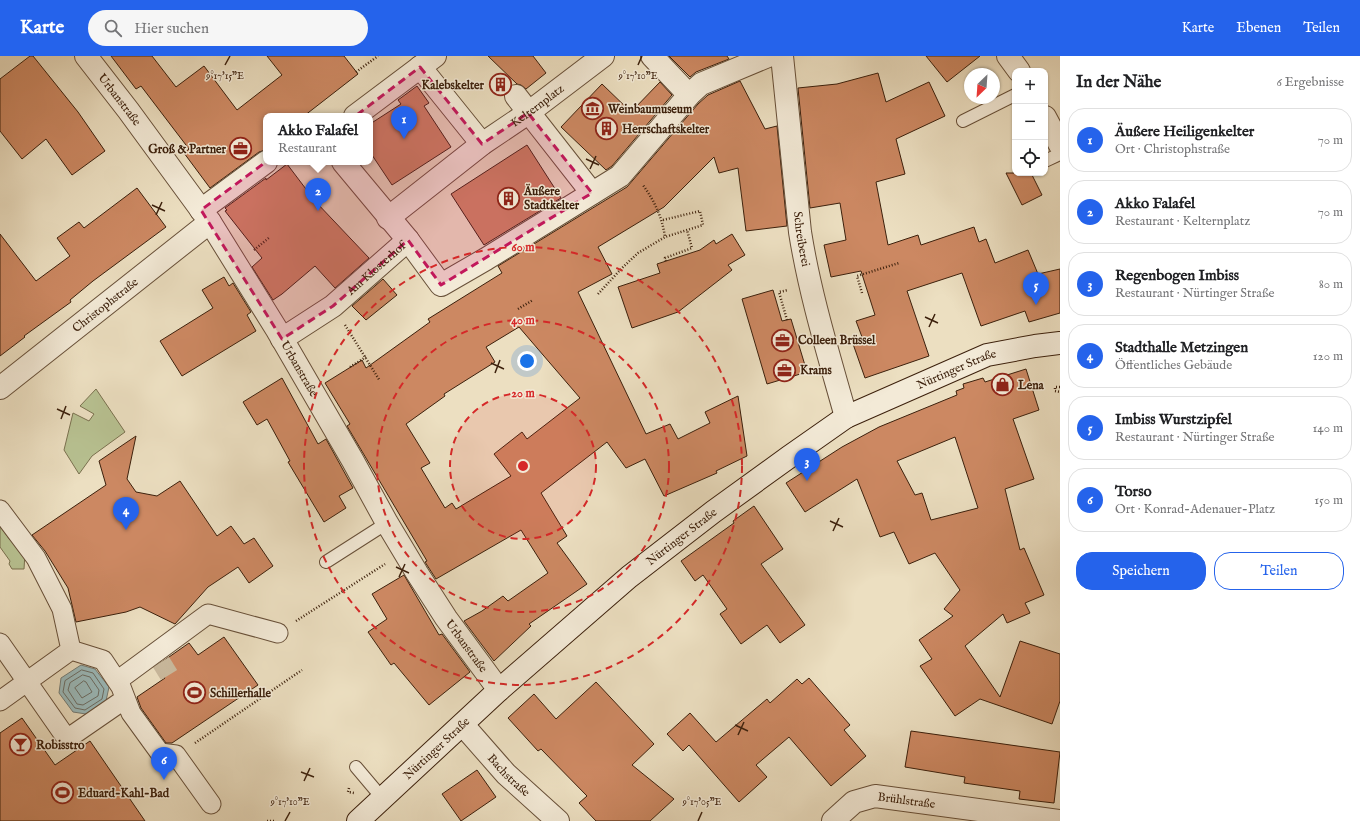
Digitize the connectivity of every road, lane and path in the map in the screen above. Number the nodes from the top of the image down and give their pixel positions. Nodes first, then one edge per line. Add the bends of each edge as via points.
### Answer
1 (86, 56) edge
2 (378, 56) edge
3 (768, 56) edge
4 (782, 56) edge
5 (1008, 56) edge
6 (593, 59) edge
7 (657, 61) edge
8 (428, 62) edge
9 (1017, 68) edge
10 (356, 72) dead end
11 (689, 95) junction
12 (1012, 96) edge
13 (522, 105) junction
14 (359, 113) edge
15 (963, 121) dead end
16 (1048, 123) edge
17 (482, 144) junction
18 (1060, 145) edge
19 (1060, 154) edge
20 (1048, 160) edge
21 (263, 165) edge
22 (345, 165) edge
23 (629, 165) junction
24 (592, 193) junction
25 (206, 216) junction
26 (388, 218) junction
27 (663, 220) junction
28 (687, 230) junction
29 (666, 238) junction
30 (408, 240) junction
31 (666, 261) dead end
32 (899, 263) dead end
33 (785, 291) dead end
34 (862, 293) dead end
35 (598, 294) dead end
36 (533, 300) dead end
37 (333, 306) junction
38 (518, 309) dead end
39 (787, 320) dead end
40 (282, 339) junction
41 (1060, 343) edge
42 (366, 357) junction
43 (350, 367) dead end
44 (380, 381) dead end
45 (0, 388) edge
46 (1060, 388) edge
47 (1060, 392) edge
48 (846, 418) junction
49 (0, 510) edge
50 (386, 523) junction
51 (404, 552) junction
52 (326, 562) dead end
53 (278, 633) joint
54 (0, 643) edge
55 (71, 650) junction
56 (302, 670) dead end
57 (117, 681) junction
58 (27, 682) junction
59 (499, 690) junction
60 (126, 699) junction
61 (0, 701) edge
62 (463, 725) junction
63 (176, 755) junction
64 (356, 767) dead end
65 (383, 799) junction
66 (211, 804) dead end
67 (266, 821) edge
68 (274, 821) edge
69 (358, 821) edge
70 (558, 821) edge
71 (833, 821) edge
72 (1060, 821) edge

1 - 25 street, Urbanstraße
2 - 10 path
3 - 11 street, Am Klosterhof via 701,84
4 - 48 street, Schreiberei via 804,256
5 - 9 street
6 - 13 street, Kelternplatz
7 - 11 street
8 - 14 street
8 - 17 street
11 - 23 street, Am Klosterhof
12 - 15 lane
13 - 17 street, Kelternplatz
13 - 24 street
16 - 18 street
17 - 26 street, Kelternplatz
19 - 20 lane
21 - 25 street, Christophstraße
22 - 26 street
23 - 24 street, Am Klosterhof via 620,176
23 - 27 path
24 - 30 street, Am Klosterhof via 441,284
25 - 40 street, Urbanstraße
25 - 45 street, Christophstraße
26 - 30 street
27 - 28 path via 700,211 703,225
27 - 29 path
28 - 29 path
28 - 31 path via 692,248 665,258
29 - 35 path via 638,253
30 - 37 street, Am Klosterhof
32 - 34 path via 857,276
33 - 39 path via 779,292
36 - 38 path
37 - 40 street, Am Klosterhof
37 - 42 path
40 - 50 street, Urbanstraße
41 - 48 street, Nürtinger Straße via 987,355
42 - 43 path
42 - 44 path
46 - 47 path via 1056,387 1055,392
48 - 59 street, Nürtinger Straße via 713,512 629,577
49 - 55 street via 36,558 67,609
50 - 51 street, Urbanstraße
50 - 52 lane
51 - 53 path
51 - 59 street, Urbanstraße via 446,618
53 - 57 street via 208,614 163,654
54 - 58 street
55 - 57 street via 103,660
55 - 58 street
56 - 63 path
57 - 60 street
58 - 60 street via 67,739
58 - 61 street
59 - 62 street, Nürtinger Straße
60 - 63 street via 131,713 160,753
62 - 65 street, Nürtinger Straße
62 - 70 street, Bachstraße via 506,774
63 - 66 street
64 - 65 lane
65 - 69 street, Nürtinger Straße
67 - 68 path
71 - 72 street, Brühlstraße via 854,802 875,796

